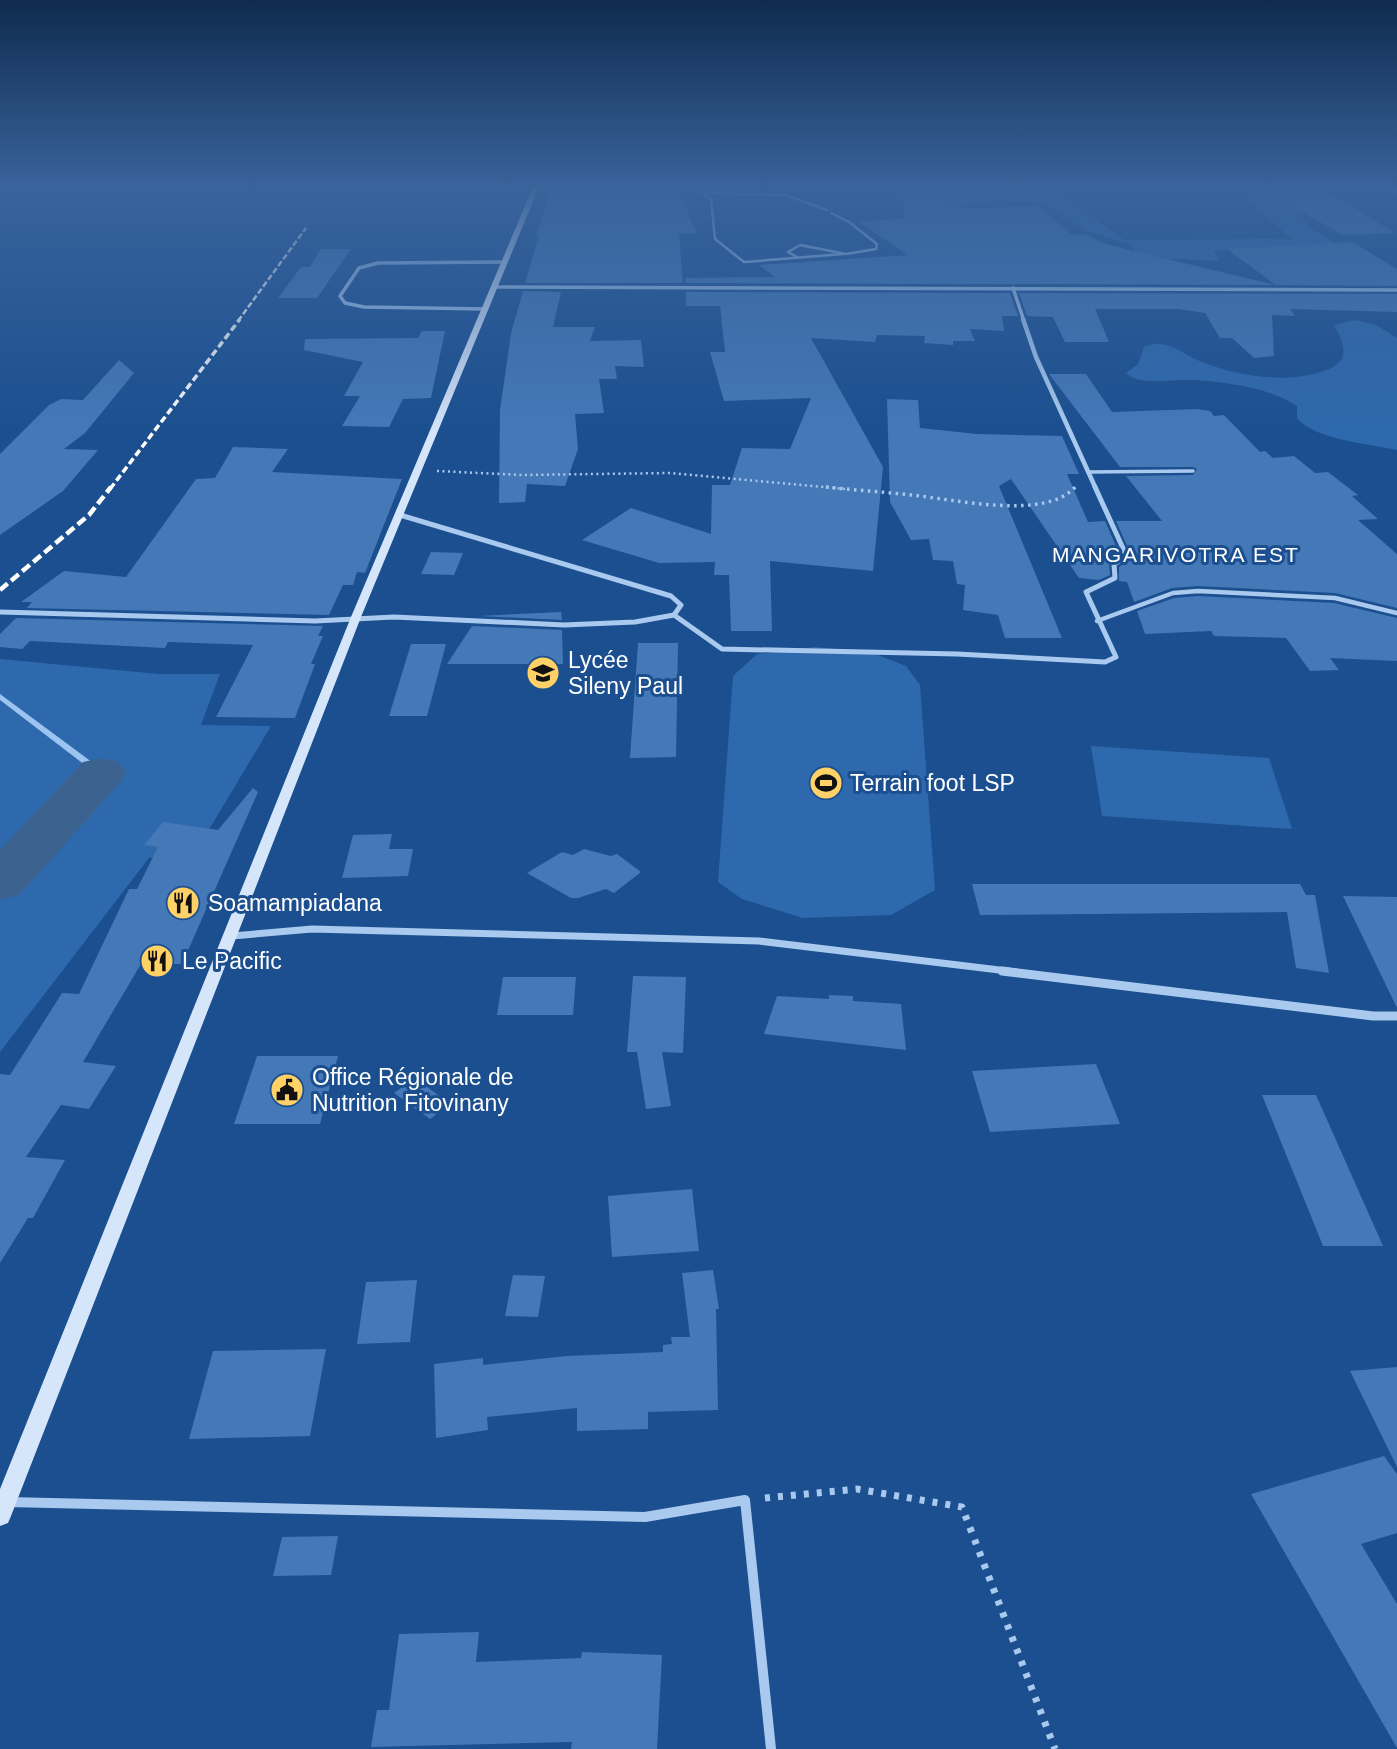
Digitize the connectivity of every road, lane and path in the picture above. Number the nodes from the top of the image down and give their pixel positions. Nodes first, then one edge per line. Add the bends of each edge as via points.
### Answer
1 (359, 269) edge
2 (501, 269) edge
3 (494, 288) junction
4 (1013, 288) junction
5 (1397, 290) edge
6 (486, 309) junction
7 (419, 470) junction
8 (1194, 471) dead end
9 (1088, 472) junction
10 (400, 515) junction
11 (0, 612) edge
12 (1397, 613) edge
13 (674, 615) junction
14 (356, 617) junction
15 (1097, 621) junction
16 (232, 936) junction
17 (1397, 1016) edge
18 (745, 1500) junction
19 (6, 1502) junction
20 (0, 1516) edge
21 (771, 1749) edge
22 (1055, 1749) edge

1 - 6 street via 340,296 345,303
2 - 3 main road
3 - 4 street
3 - 6 main road
4 - 5 street
4 - 9 street via 1036,357
6 - 7 main road
7 - 9 path via 522,475 671,473 989,506 1034,505 1070,493
7 - 10 main road
8 - 9 lane
9 - 15 street via 1127,556 1114,564 1115,578 1086,592
10 - 13 street via 671,596 681,605
10 - 14 main road
11 - 14 street via 315,621
12 - 15 lane via 1335,598 1198,591 1173,593
13 - 14 street via 564,625
13 - 15 street via 722,649 1105,662 1116,657
14 - 16 main road
16 - 17 street via 312,929 759,941
16 - 19 main road
18 - 19 street via 645,1517
18 - 21 street
18 - 22 path via 857,1489 962,1507
19 - 20 main road

